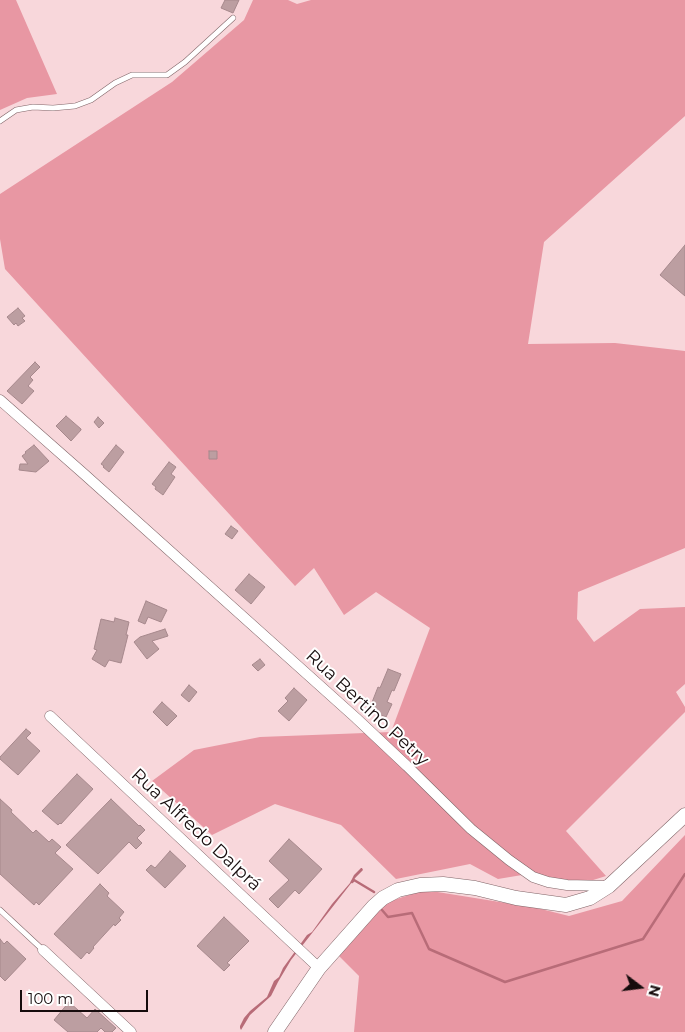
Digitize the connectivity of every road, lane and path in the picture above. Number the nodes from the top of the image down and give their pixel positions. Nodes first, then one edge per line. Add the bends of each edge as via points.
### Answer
1 (233, 18) dead end
2 (0, 121) edge
3 (0, 400) edge
4 (50, 716) dead end
5 (685, 816) edge
6 (609, 886) junction
7 (0, 910) edge
8 (43, 950) joint
9 (320, 968) junction
10 (131, 1032) edge
11 (274, 1032) edge

1 - 2 lane via 167,74 132,75 75,106 16,110
3 - 6 street, Rua Bertino Petry via 356,718 471,829 509,860 533,877 548,882
4 - 9 street, Rua Alfredo Dalprá
5 - 6 main road
6 - 9 main road via 590,898 566,905 443,884 398,890 378,902
7 - 8 lane
8 - 10 street
9 - 11 main road

